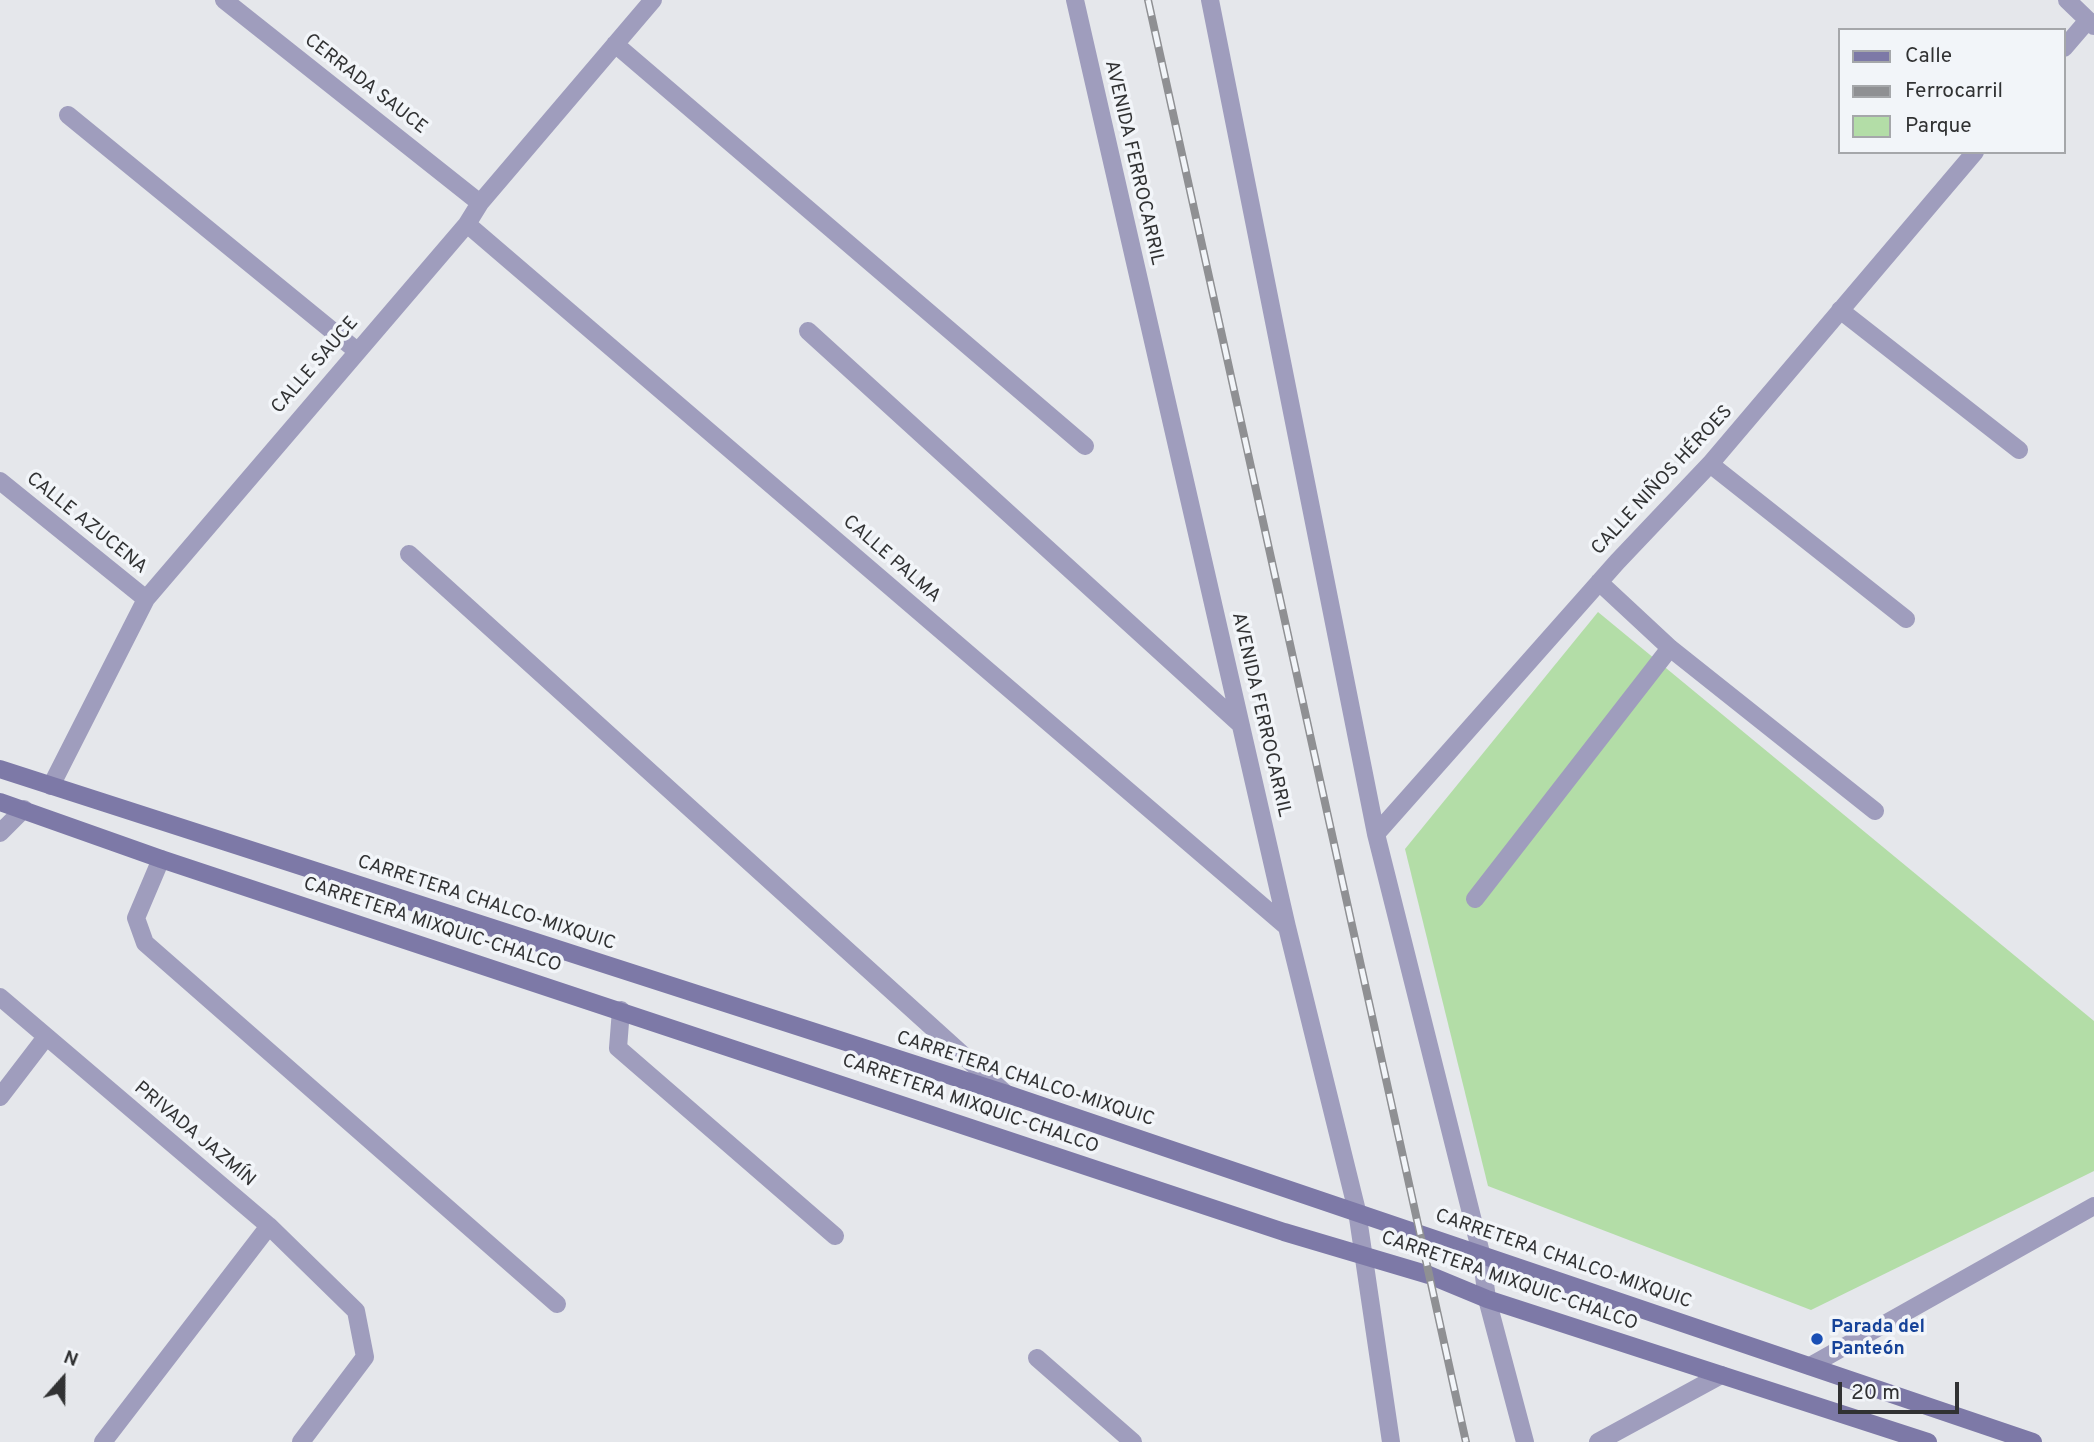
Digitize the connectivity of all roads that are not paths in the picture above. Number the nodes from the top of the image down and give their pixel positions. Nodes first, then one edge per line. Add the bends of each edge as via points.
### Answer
1 (224, 0) edge
2 (653, 0) edge
3 (1075, 0) edge
4 (1210, 0) edge
5 (2067, 0) edge
6 (2091, 23) edge
7 (615, 44) junction
8 (2066, 46) edge
9 (68, 115) dead end
10 (1973, 154) edge
11 (480, 203) junction
12 (467, 224) junction
13 (1840, 310) junction
14 (808, 331) dead end
15 (357, 351) junction
16 (1086, 446) dead end
17 (2019, 450) dead end
18 (1710, 464) junction
19 (0, 481) edge
20 (409, 554) dead end
21 (1599, 582) junction
22 (146, 599) junction
23 (1906, 620) dead end
24 (1670, 648) junction
25 (1240, 724) junction
26 (0, 769) edge
27 (51, 786) junction
28 (0, 802) edge
29 (24, 809) junction
30 (1875, 811) dead end
31 (0, 833) edge
32 (1376, 834) junction
33 (162, 859) junction
34 (1475, 899) dead end
35 (1287, 928) junction
36 (0, 997) edge
37 (621, 1010) junction
38 (46, 1037) junction
39 (1007, 1094) junction
40 (0, 1097) edge
41 (2094, 1206) edge
42 (1357, 1211) junction
43 (269, 1226) junction
44 (835, 1237) dead end
45 (1481, 1253) junction
46 (1366, 1255) junction
47 (1487, 1299) junction
48 (557, 1304) dead end
49 (1038, 1358) dead end
50 (1810, 1366) junction
51 (1721, 1375) junction
52 (103, 1442) edge
53 (301, 1442) edge
54 (1133, 1442) edge
55 (1391, 1442) edge
56 (1525, 1442) edge
57 (1598, 1442) edge
58 (1928, 1442) edge
59 (2033, 1442) edge

1 - 11 street, CERRADA SAUCE
2 - 7 street, CALLE SAUCE
3 - 25 street, AVENIDA FERROCARRIL
4 - 32 street
5 - 6 street
6 - 8 street
7 - 11 street, CALLE SAUCE
7 - 16 street
9 - 15 street
10 - 13 street, CALLE NIÑOS HÉROES
11 - 12 street, CALLE SAUCE
12 - 15 street, CALLE SAUCE
12 - 35 street, CALLE PALMA
13 - 17 street
13 - 18 street, CALLE NIÑOS HÉROES
14 - 25 street
15 - 22 street, CALLE SAUCE
18 - 21 street, CALLE NIÑOS HÉROES
18 - 23 street
19 - 22 street, CALLE AZUCENA
20 - 39 street
21 - 24 street
21 - 32 street, CALLE NIÑOS HÉROES
22 - 27 street, CALLE SAUCE
24 - 30 street
24 - 34 street
25 - 35 street, AVENIDA FERROCARRIL
26 - 27 main road, CARRETERA CHALCO-MIXQUIC
27 - 39 main road, CARRETERA CHALCO-MIXQUIC
28 - 29 main road, CARRETERA MIXQUIC-CHALCO
29 - 31 street
29 - 33 main road, CARRETERA MIXQUIC-CHALCO
32 - 45 street
33 - 37 main road, CARRETERA MIXQUIC-CHALCO
33 - 48 street via 136,918 145,943
35 - 42 street, AVENIDA FERROCARRIL
36 - 38 street, PRIVADA JAZMÍN
37 - 44 street via 618,1048
37 - 46 main road, CARRETERA MIXQUIC-CHALCO via 1284,1232
38 - 40 street
38 - 43 street, PRIVADA JAZMÍN
39 - 42 main road, CARRETERA CHALCO-MIXQUIC
41 - 50 street
42 - 45 main road, CARRETERA CHALCO-MIXQUIC
42 - 46 street, AVENIDA FERROCARRIL
43 - 52 street
43 - 53 street, PRIVADA JAZMÍN via 356,1311 365,1357
45 - 47 street
45 - 50 main road, CARRETERA CHALCO-MIXQUIC
46 - 47 main road, CARRETERA MIXQUIC-CHALCO
46 - 55 street, AVENIDA FERROCARRIL
47 - 51 main road, CARRETERA MIXQUIC-CHALCO
47 - 56 street
49 - 54 street
50 - 59 main road, CARRETERA CHALCO-MIXQUIC
51 - 57 street
51 - 58 main road, CARRETERA MIXQUIC-CHALCO

